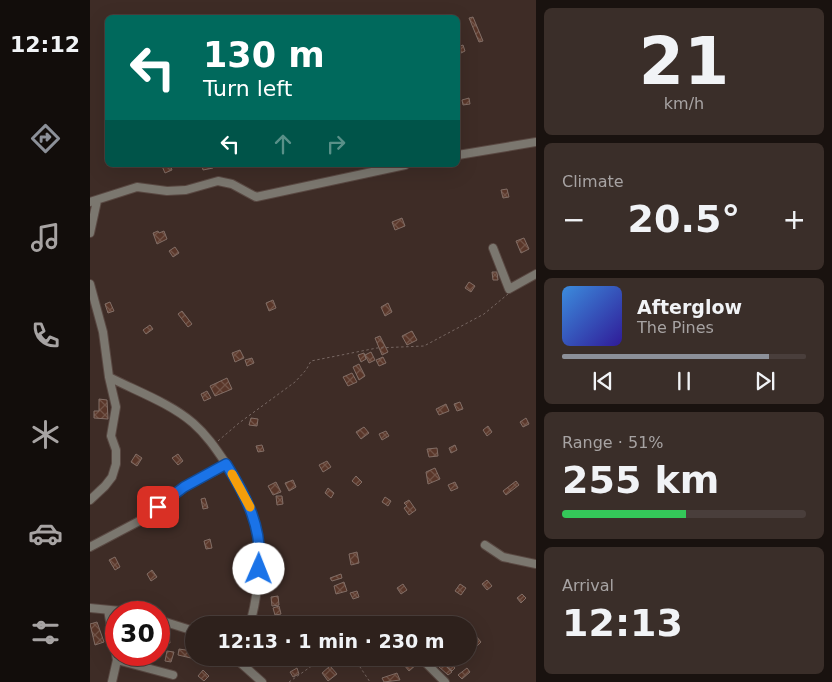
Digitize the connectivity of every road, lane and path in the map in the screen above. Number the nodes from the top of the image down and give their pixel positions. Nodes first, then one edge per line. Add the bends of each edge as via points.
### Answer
1 (536, 142) edge
2 (460, 156) edge
3 (396, 167) edge
4 (93, 201) edge
5 (90, 233) edge
6 (493, 248) dead end
7 (536, 274) edge
8 (90, 284) edge
9 (508, 289) junction
10 (109, 377) junction
11 (214, 445) junction
12 (226, 464) junction
13 (90, 500) edge
14 (485, 545) dead end
15 (90, 547) edge
16 (536, 564) edge
17 (90, 608) edge
18 (105, 610) edge
19 (252, 616) edge
20 (170, 623) edge
21 (185, 628) edge
22 (116, 666) edge
23 (139, 666) edge
24 (247, 666) edge
25 (312, 666) edge
26 (359, 666) edge
27 (429, 666) edge
28 (173, 675) dead end
29 (112, 682) edge
30 (262, 682) edge
31 (289, 682) edge
32 (370, 682) edge
33 (445, 682) edge

1 - 2 street
3 - 4 street via 256,197 232,184 218,181 186,190 137,187
4 - 5 street
6 - 9 street
7 - 9 street
8 - 10 street via 103,332
9 - 11 path via 507,296 484,314 424,346 377,348 310,361 295,382
10 - 11 street via 193,423
10 - 13 street via 116,407 111,436 116,464 105,486
11 - 12 street
12 - 15 street via 184,487 145,518
12 - 19 street via 246,495 261,551
14 - 16 street via 503,557
17 - 18 street
20 - 21 street
22 - 29 street
23 - 28 street
24 - 30 street
25 - 31 path
26 - 32 path
27 - 33 street

